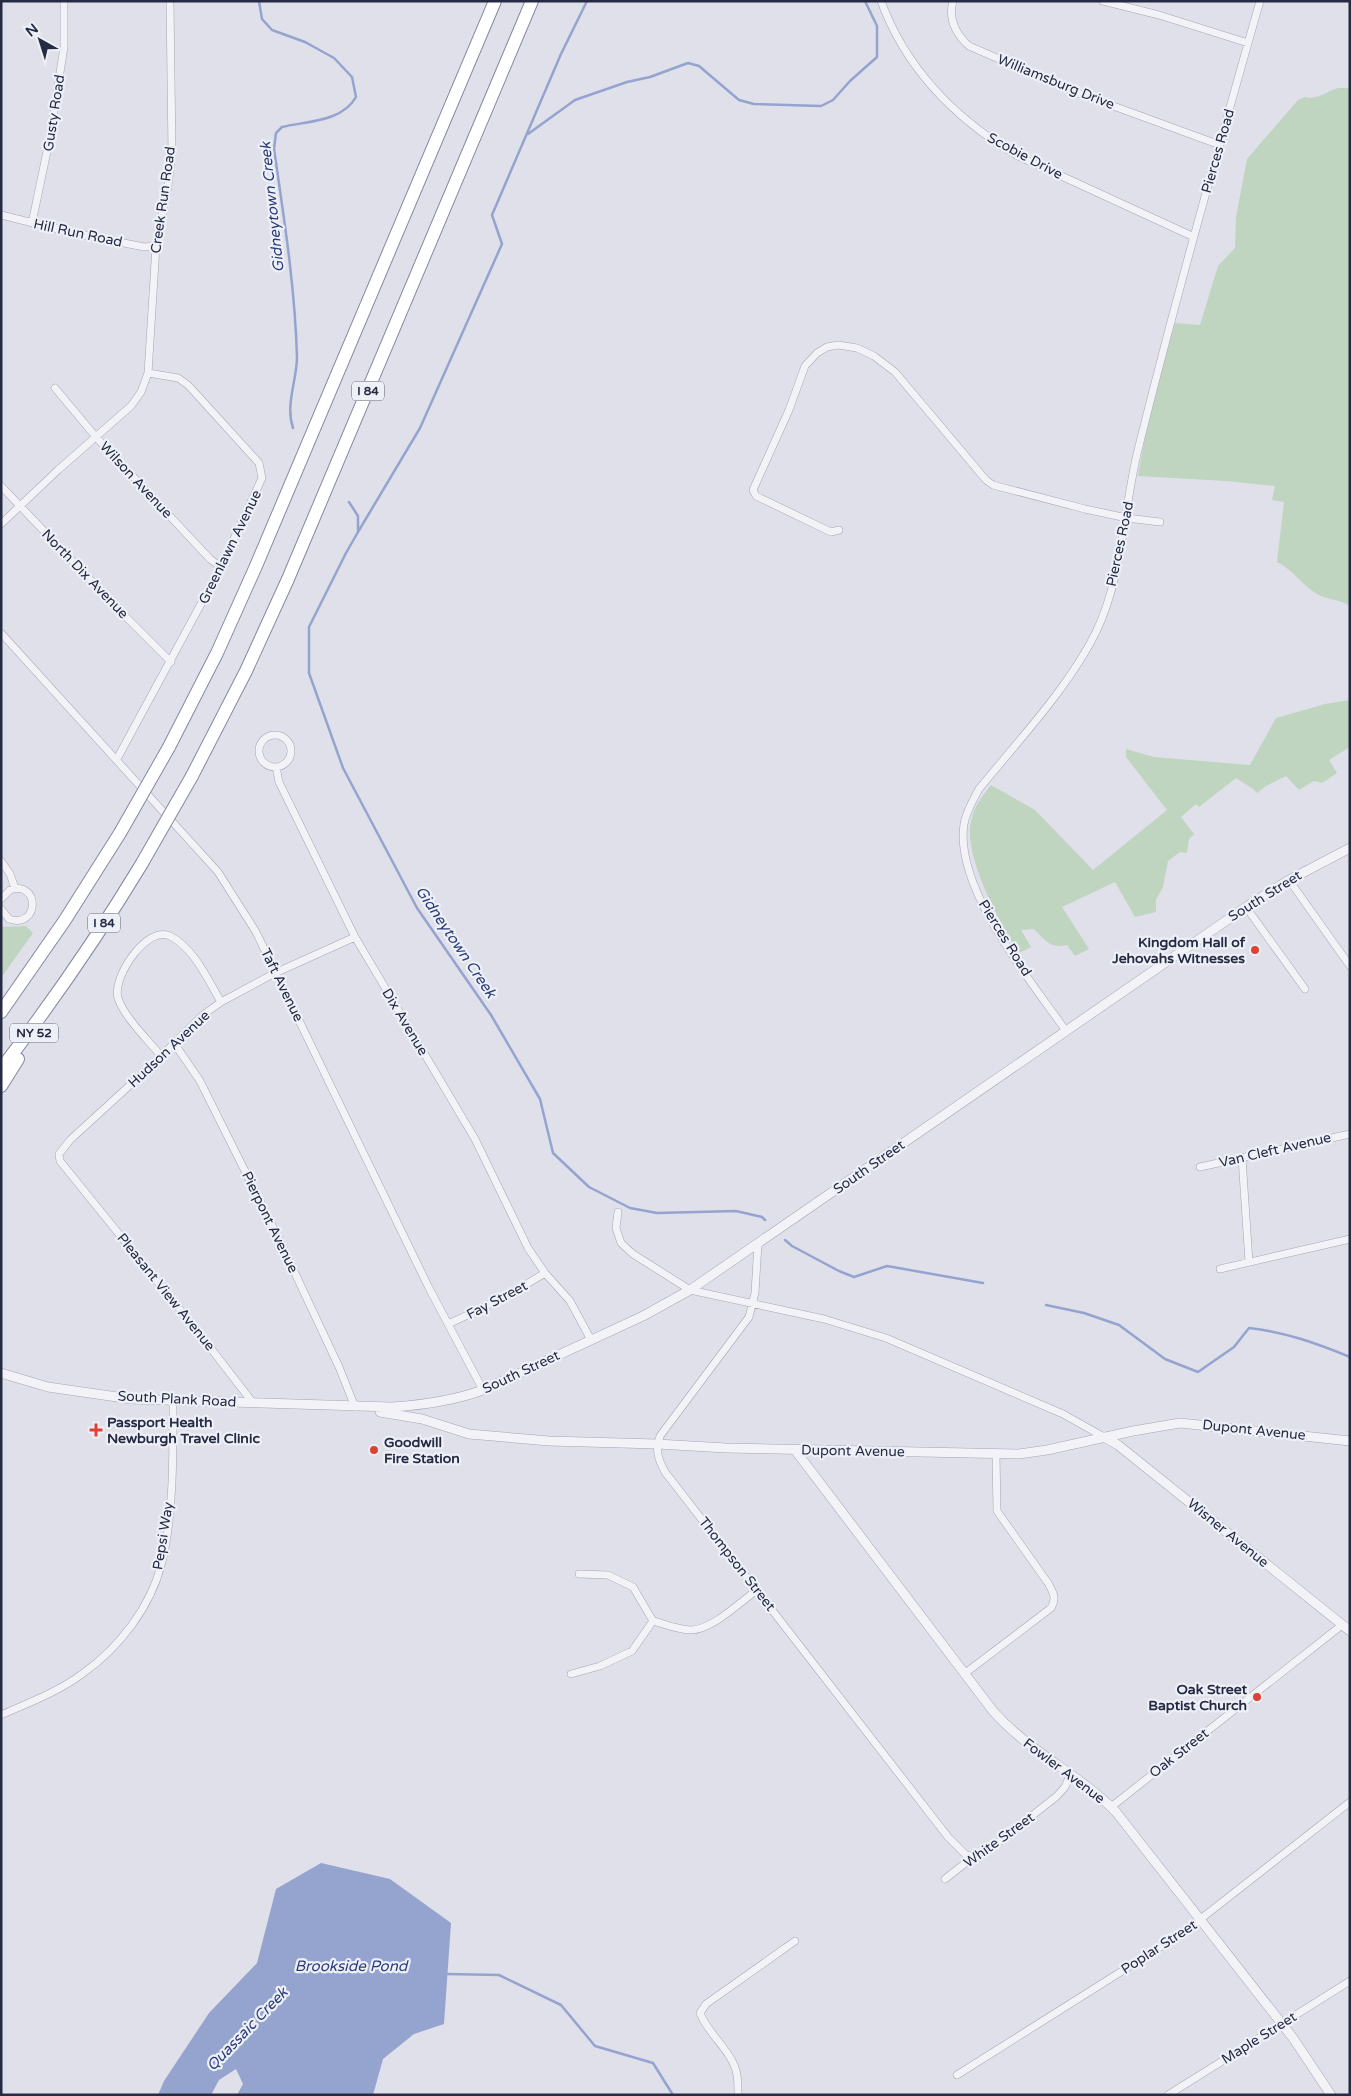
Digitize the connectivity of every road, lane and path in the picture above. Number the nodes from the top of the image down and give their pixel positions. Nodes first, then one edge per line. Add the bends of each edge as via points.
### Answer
1 (64, 1) edge
2 (170, 1) edge
3 (495, 1) edge
4 (532, 1) edge
5 (881, 1) edge
6 (953, 1) edge
7 (1103, 1) edge
8 (1260, 1) edge
9 (1248, 43) junction
10 (1220, 145) junction
11 (1, 215) edge
12 (32, 224) junction
13 (1194, 237) junction
14 (156, 246) junction
15 (148, 372) junction
16 (55, 388) dead end
17 (96, 437) junction
18 (1, 486) edge
19 (20, 506) junction
20 (1127, 518) junction
21 (1160, 522) dead end
22 (1, 524) edge
23 (839, 530) dead end
24 (221, 567) junction
25 (1, 633) edge
26 (171, 662) junction
27 (117, 759) junction
28 (276, 767) junction
29 (1350, 848) edge
30 (1, 860) edge
31 (1289, 880) junction
32 (14, 888) junction
33 (1, 899) edge
34 (1246, 907) junction
35 (1, 909) edge
36 (355, 937) junction
37 (38, 960) junction
38 (1350, 966) edge
39 (276, 973) junction
40 (66, 980) junction
41 (1305, 989) dead end
42 (221, 1002) junction
43 (1, 1003) edge
44 (1, 1012) edge
45 (1066, 1031) junction
46 (174, 1044) junction
47 (161, 1056) junction
48 (1, 1069) edge
49 (1, 1086) edge
50 (1350, 1134) edge
51 (1242, 1158) junction
52 (1200, 1167) dead end
53 (78, 1183) joint
54 (618, 1212) dead end
55 (1350, 1239) edge
56 (758, 1244) junction
57 (1249, 1262) junction
58 (1220, 1269) dead end
59 (544, 1273) junction
60 (690, 1290) junction
61 (754, 1302) junction
62 (448, 1324) junction
63 (591, 1340) junction
64 (1, 1373) edge
65 (483, 1390) junction
66 (173, 1400) junction
67 (253, 1403) junction
68 (355, 1407) junction
69 (1104, 1437) junction
70 (1350, 1441) edge
71 (657, 1444) junction
72 (795, 1450) junction
73 (996, 1454) junction
74 (580, 1574) dead end
75 (757, 1590) junction
76 (653, 1621) junction
77 (1342, 1625) junction
78 (1350, 1631) edge
79 (571, 1674) dead end
80 (964, 1674) junction
81 (1, 1715) edge
82 (1070, 1775) junction
83 (1350, 1802) edge
84 (1111, 1807) junction
85 (973, 1857) junction
86 (945, 1879) dead end
87 (1199, 1921) junction
88 (794, 1942) dead end
89 (1350, 1981) edge
90 (1281, 2024) junction
91 (957, 2075) dead end
92 (738, 2095) edge
93 (1168, 2095) edge
94 (1331, 2095) edge

1 - 12 street, Gusty Road via 64,47
2 - 14 street, Creek Run Road via 172,154
3 - 37 highway, I 84, bridge via 217,652 169,747 120,833
4 - 40 highway, I 84, bridge via 288,579 234,696 141,865
5 - 13 street, Scobie Drive via 902,46 921,75 970,125 1018,156
6 - 10 street, Williamsburg Drive via 952,20 956,31 969,46 1075,92
7 - 9 street
8 - 9 street, Pierces Road
9 - 10 street, Pierces Road
10 - 13 street, Pierces Road
11 - 12 street, Hill Run Road
12 - 14 street, Hill Run Road via 144,247
13 - 20 street, Pierces Road via 1137,452
14 - 15 street, Creek Run Road
15 - 17 street, Creek Run Road via 139,396
15 - 24 street, Greenlawn Avenue via 178,378 188,385 254,457 263,472 260,487
16 - 17 street, Wilson Avenue
17 - 19 street
17 - 24 street, Wilson Avenue
18 - 19 street, North Dix Avenue
19 - 22 street
19 - 26 street, North Dix Avenue
20 - 21 street
20 - 23 street via 993,485 895,372 874,356 857,348 838,345 817,353 805,366 790,410 753,490 756,496 831,532
20 - 45 street, Pierces Road via 1111,589 1097,630 1081,660 979,790 964,823 966,858 981,903 1004,943
24 - 26 street, Greenlawn Avenue
25 - 27 street, Taft Avenue
26 - 27 street, Greenlawn Avenue
27 - 39 street, Taft Avenue via 218,872 256,932
28 - 28 street via 286,763 291,748 286,739 276,735 262,742 259,752 266,765
28 - 36 street, Dix Avenue via 279,782
29 - 31 street, South Street
30 - 32 street
31 - 34 street, South Street
31 - 38 street
32 - 33 street via 5,892
32 - 35 street via 29,894 33,904 29,914 14,920 5,916
34 - 41 street
34 - 45 street, South Street
36 - 39 street, Hudson Avenue
36 - 59 street, Dix Avenue via 475,1140 528,1248
37 - 43 highway
37 - 44 highway, I 84
39 - 42 street, Hudson Avenue
39 - 62 street, Taft Avenue
40 - 48 highway, I 84
40 - 49 highway, NY 52
42 - 46 street, Hudson Avenue
42 - 47 street via 198,963 178,941 160,934 145,942 120,977 117,994 123,1010
45 - 56 street, South Street
46 - 47 street, Hudson Avenue
46 - 68 street, Pierpont Avenue via 200,1081 279,1239
47 - 53 street, Hudson Avenue via 62,1148 60,1161
50 - 51 street, Van Cleft Avenue
51 - 52 street, Van Cleft Avenue
51 - 57 street
53 - 67 street, Pleasant View Avenue
54 - 60 street via 616,1228 621,1242 633,1254
55 - 57 street
56 - 60 street, South Street
56 - 61 street
57 - 58 street
59 - 62 street, Fay Street via 487,1307
59 - 63 street, Dix Avenue via 570,1301
60 - 61 street
60 - 63 street, South Street
61 - 69 street via 886,1338 1064,1414
61 - 71 street via 749,1317
62 - 65 street, Taft Avenue
63 - 65 street, South Street
64 - 66 street, South Plank Road via 62,1390 131,1399
65 - 68 street, South Street via 427,1405
66 - 67 street, South Plank Road
66 - 81 street, Pepsi Way via 167,1534 162,1563 143,1607 108,1653 81,1675
67 - 68 street, South Plank Road
68 - 71 street, Dupont Avenue via 422,1419 469,1434 549,1441
69 - 70 street, Dupont Avenue via 1180,1423
69 - 73 street, Dupont Avenue via 1047,1450
69 - 77 street, Wisner Avenue
71 - 72 street, Dupont Avenue
71 - 75 street, Thompson Street via 658,1460 664,1472
72 - 73 street, Dupont Avenue
72 - 80 street, Fowler Avenue
73 - 80 street via 997,1511 1048,1583 1054,1594 1054,1603
74 - 76 street via 608,1575 633,1588
75 - 76 street via 701,1629 680,1629
75 - 85 street, Thompson Street via 948,1836 965,1854
76 - 79 street via 632,1651 600,1666
77 - 78 street, Wisner Avenue
77 - 84 street, Oak Street
80 - 82 street, Fowler Avenue via 1008,1729
82 - 84 street, Fowler Avenue
82 - 85 street, White Street via 1057,1796 986,1852
83 - 87 street, Poplar Street
84 - 87 street, Fowler Avenue
85 - 86 street, White Street
87 - 90 street, Fowler Avenue
87 - 91 street, Poplar Street
88 - 92 street via 706,2004 700,2013 737,2073
89 - 90 street, Maple Street
90 - 93 street, Maple Street
90 - 94 street, Fowler Avenue

